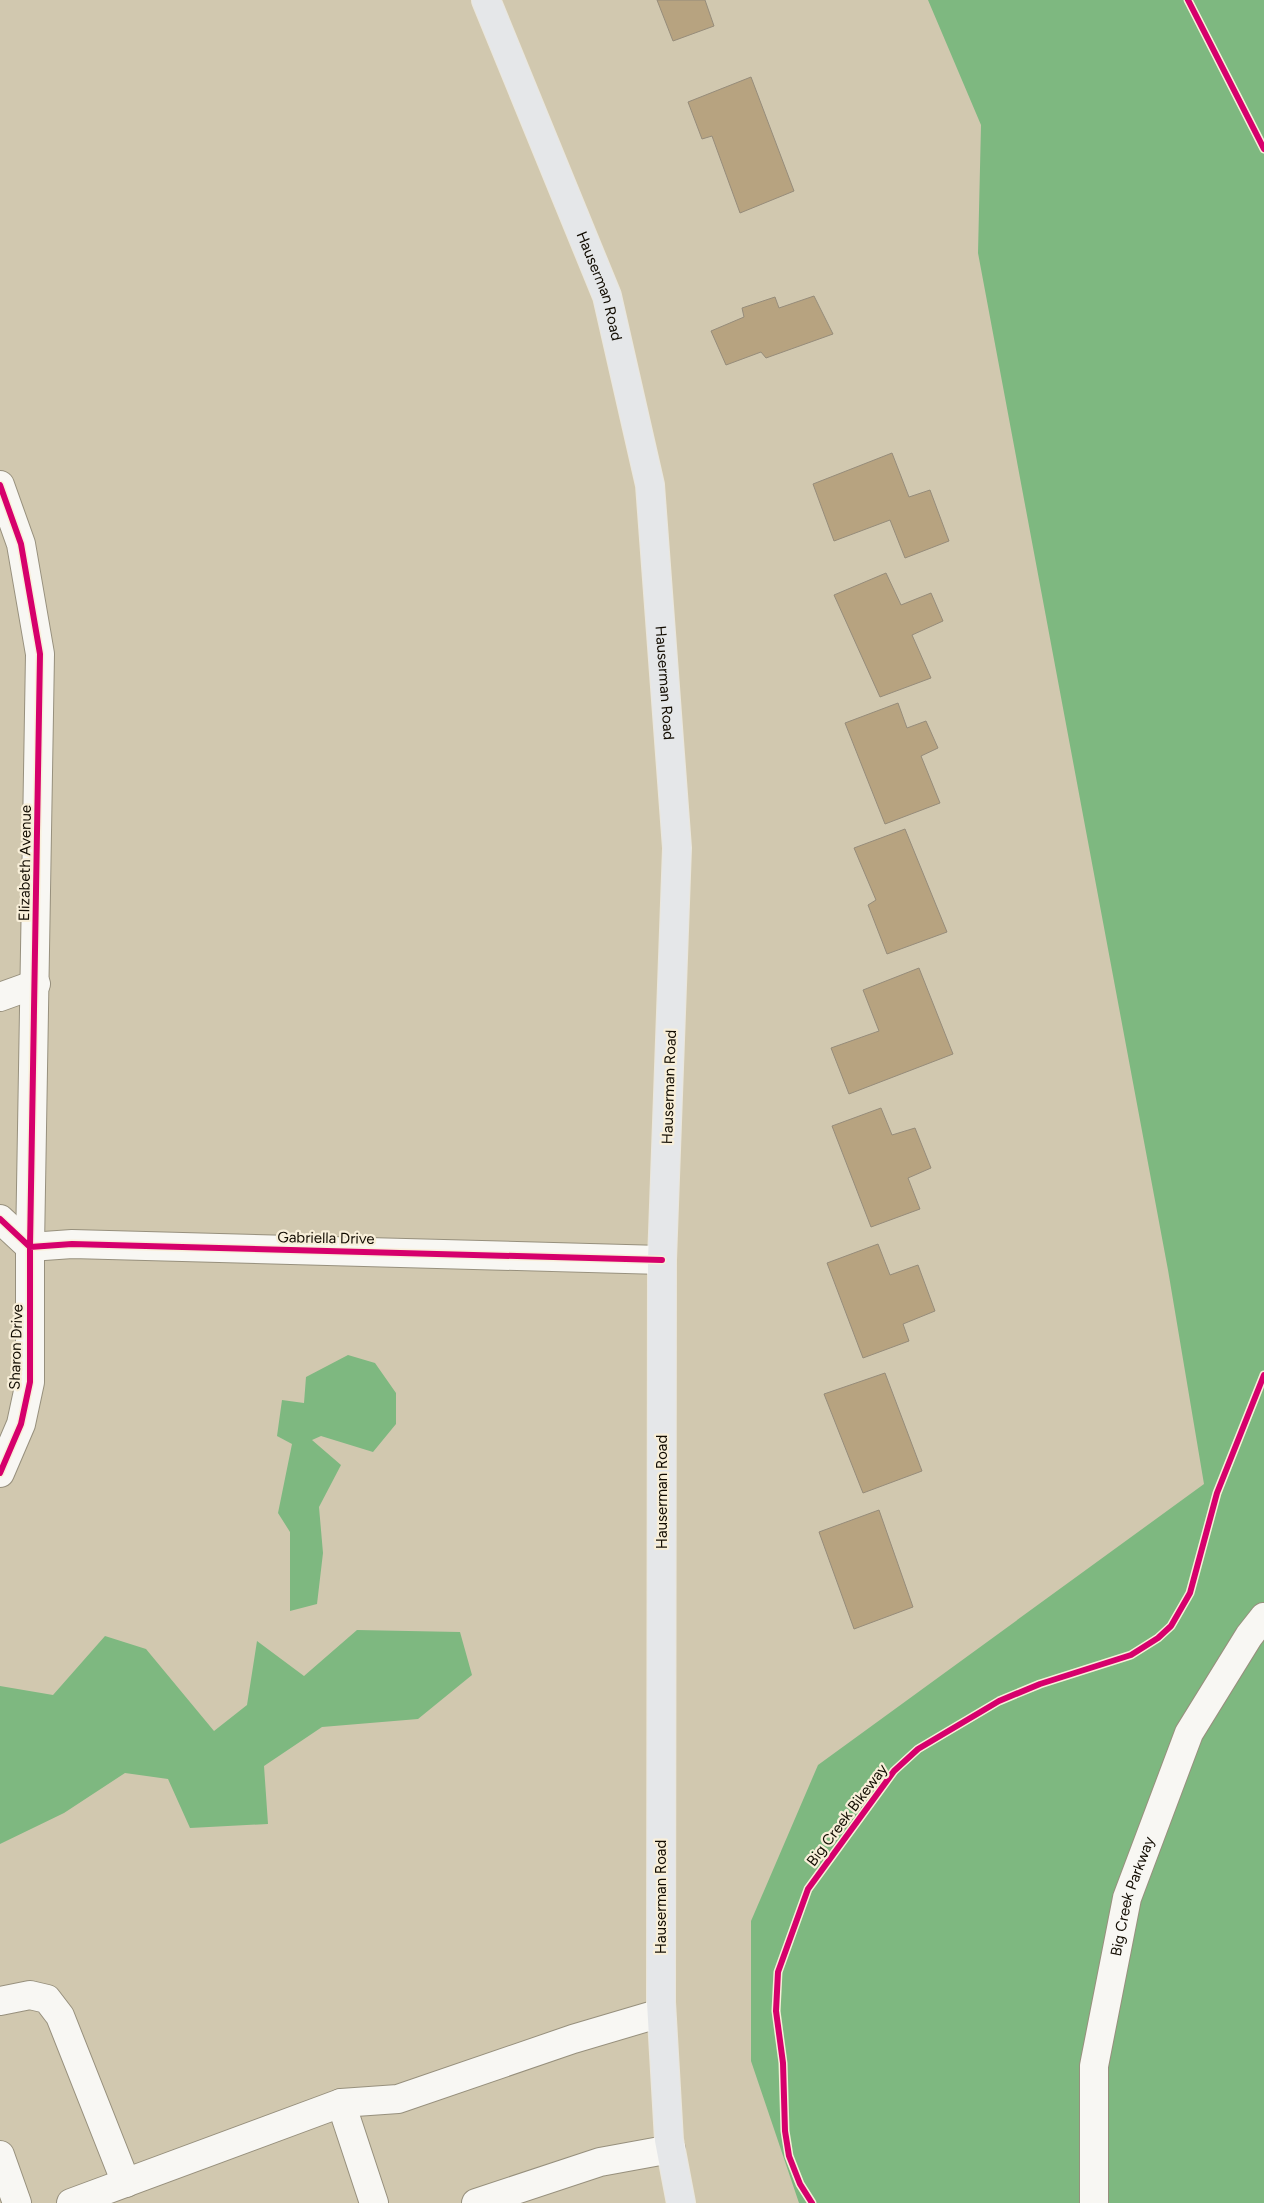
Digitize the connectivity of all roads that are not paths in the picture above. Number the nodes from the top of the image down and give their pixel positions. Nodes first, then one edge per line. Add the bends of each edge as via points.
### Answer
1 (486, 0) edge
2 (0, 484) edge
3 (36, 984) junction
4 (0, 997) edge
5 (0, 1219) edge
6 (30, 1247) junction
7 (662, 1260) junction
8 (0, 1473) edge
9 (1264, 1617) edge
10 (0, 2001) edge
11 (661, 2012) junction
12 (341, 2103) junction
13 (671, 2149) junction
14 (0, 2155) edge
15 (126, 2183) junction
16 (18, 2203) edge
17 (71, 2203) edge
18 (374, 2203) edge
19 (476, 2203) edge
20 (681, 2203) edge
21 (1094, 2203) edge

1 - 7 main road, Hauserman Road via 606,296 650,485 677,848
2 - 3 street, Elizabeth Avenue via 21,544 40,654
3 - 4 street
3 - 6 street, Elizabeth Avenue
5 - 6 street
6 - 7 street, Gabriella Drive via 72,1244
6 - 8 street, Sharon Drive via 30,1382 21,1424
7 - 11 main road, Hauserman Road
9 - 21 street, Big Creek Parkway via 1189,1733 1127,1898 1094,2066
10 - 15 street via 30,1995 46,1999 60,2016
11 - 12 street via 398,2099
11 - 13 main road, Hauserman Road
12 - 15 street
12 - 18 street
13 - 19 street via 600,2162
13 - 20 main road, Hauserman Road
14 - 16 street
15 - 17 street

